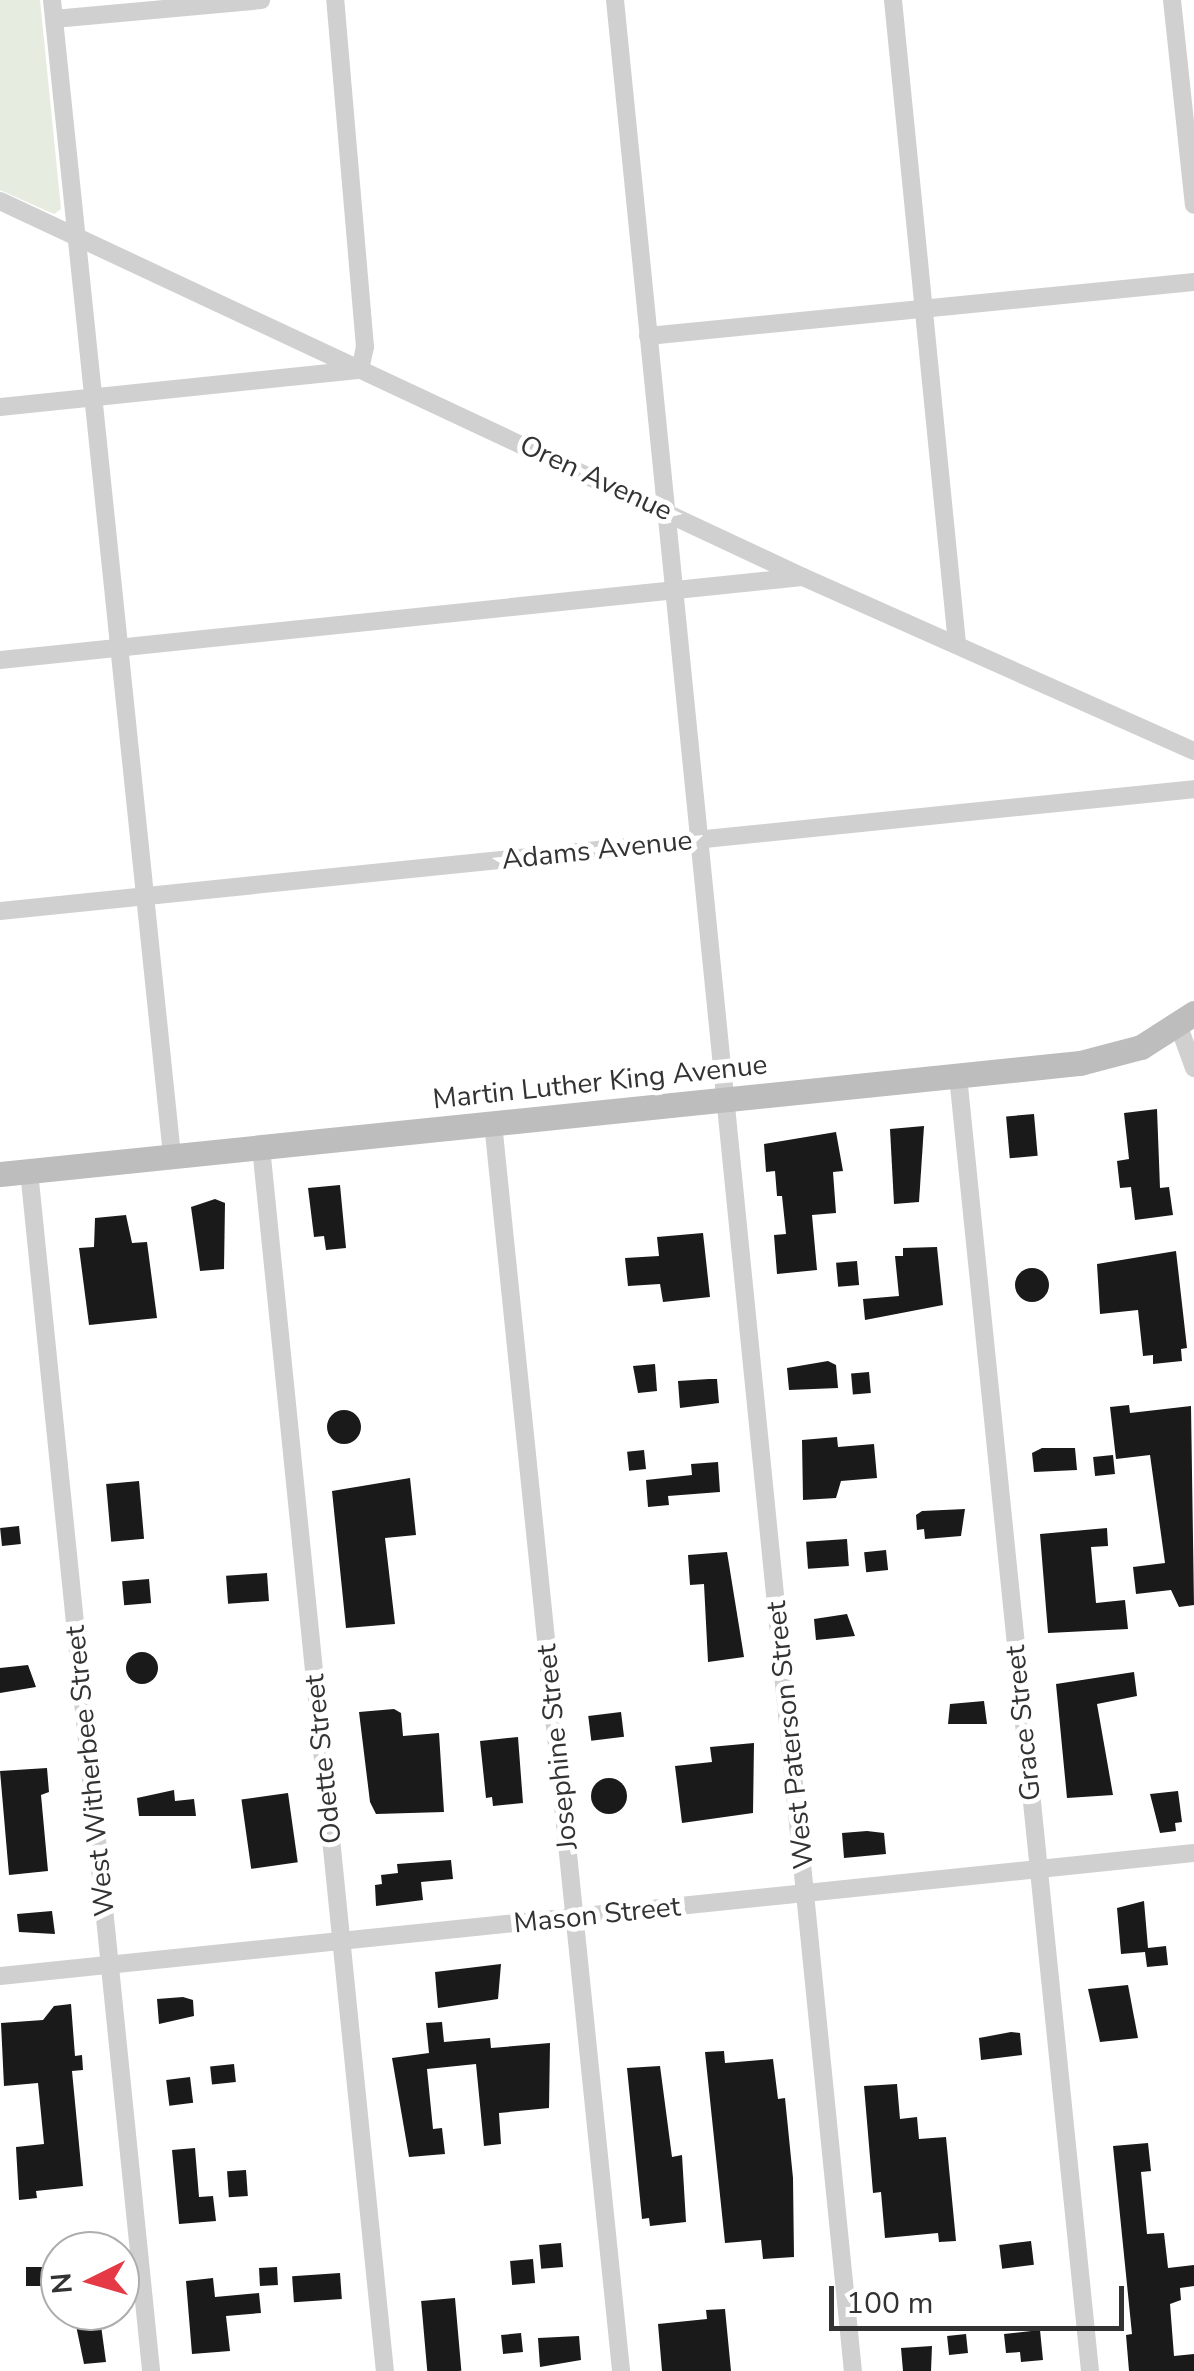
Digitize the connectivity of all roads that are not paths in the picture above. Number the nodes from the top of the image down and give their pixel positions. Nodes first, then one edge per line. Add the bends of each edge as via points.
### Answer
1 (262, 0) edge
2 (335, 0) edge
3 (615, 0) edge
4 (893, 0) edge
5 (1172, 0) edge
6 (53, 9) edge
7 (0, 201) edge
8 (1194, 205) edge
9 (78, 236) junction
10 (1194, 282) edge
11 (924, 310) junction
12 (648, 336) junction
13 (360, 370) junction
14 (90, 398) junction
15 (0, 407) edge
16 (662, 508) junction
17 (803, 577) junction
18 (669, 591) junction
19 (957, 644) junction
20 (115, 648) junction
21 (0, 660) edge
22 (1194, 750) edge
23 (1194, 789) edge
24 (695, 840) junction
25 (140, 897) junction
26 (0, 911) edge
27 (1186, 1019) edge
28 (1194, 1068) edge
29 (958, 1076) junction
30 (726, 1099) junction
31 (493, 1123) junction
32 (261, 1147) junction
33 (172, 1156) junction
34 (29, 1171) junction
35 (0, 1174) edge
36 (1194, 1853) edge
37 (1038, 1870) junction
38 (806, 1894) junction
39 (574, 1917) junction
40 (341, 1942) junction
41 (110, 1965) junction
42 (0, 1976) edge
43 (150, 2371) edge
44 (385, 2371) edge
45 (620, 2371) edge
46 (853, 2371) edge
47 (1090, 2371) edge

1 - 6 street
2 - 13 street via 365,347
3 - 12 street, West Paterson Street
4 - 11 street
5 - 8 street
6 - 9 street
7 - 9 street, Oren Avenue
9 - 13 street, Oren Avenue
9 - 14 street
10 - 11 street
11 - 12 street
11 - 19 street
12 - 16 street, West Paterson Street
13 - 14 street
13 - 16 street, Oren Avenue
14 - 15 street
14 - 20 street
16 - 17 street, Oren Avenue
16 - 18 street, West Paterson Street
17 - 18 street
17 - 19 street, Oren Avenue
18 - 20 street
18 - 24 street, West Paterson Street
19 - 22 street, Oren Avenue
20 - 21 street
20 - 25 street
23 - 24 street, Adams Avenue
24 - 25 street, Adams Avenue
24 - 30 street, West Paterson Street
25 - 26 street, Adams Avenue
25 - 33 street
27 - 28 street
27 - 29 street, Martin Luther King Avenue via 1110,1058
29 - 30 street, Martin Luther King Avenue
29 - 37 street, Grace Street
30 - 31 street, Martin Luther King Avenue
30 - 38 street, West Paterson Street
31 - 32 street, Martin Luther King Avenue
31 - 39 street, Josephine Street
32 - 33 street, Martin Luther King Avenue
32 - 40 street, Odette Street
33 - 34 street, Martin Luther King Avenue
34 - 35 street, Martin Luther King Avenue
34 - 41 street, West Witherbee Street
36 - 37 street, Mason Street
37 - 38 street, Mason Street
37 - 47 street, Grace Street
38 - 39 street, Mason Street
38 - 46 street, West Paterson Street
39 - 40 street, Mason Street
39 - 45 street, Josephine Street
40 - 41 street, Mason Street
40 - 44 street, Odette Street
41 - 42 street, Mason Street
41 - 43 street, West Witherbee Street

